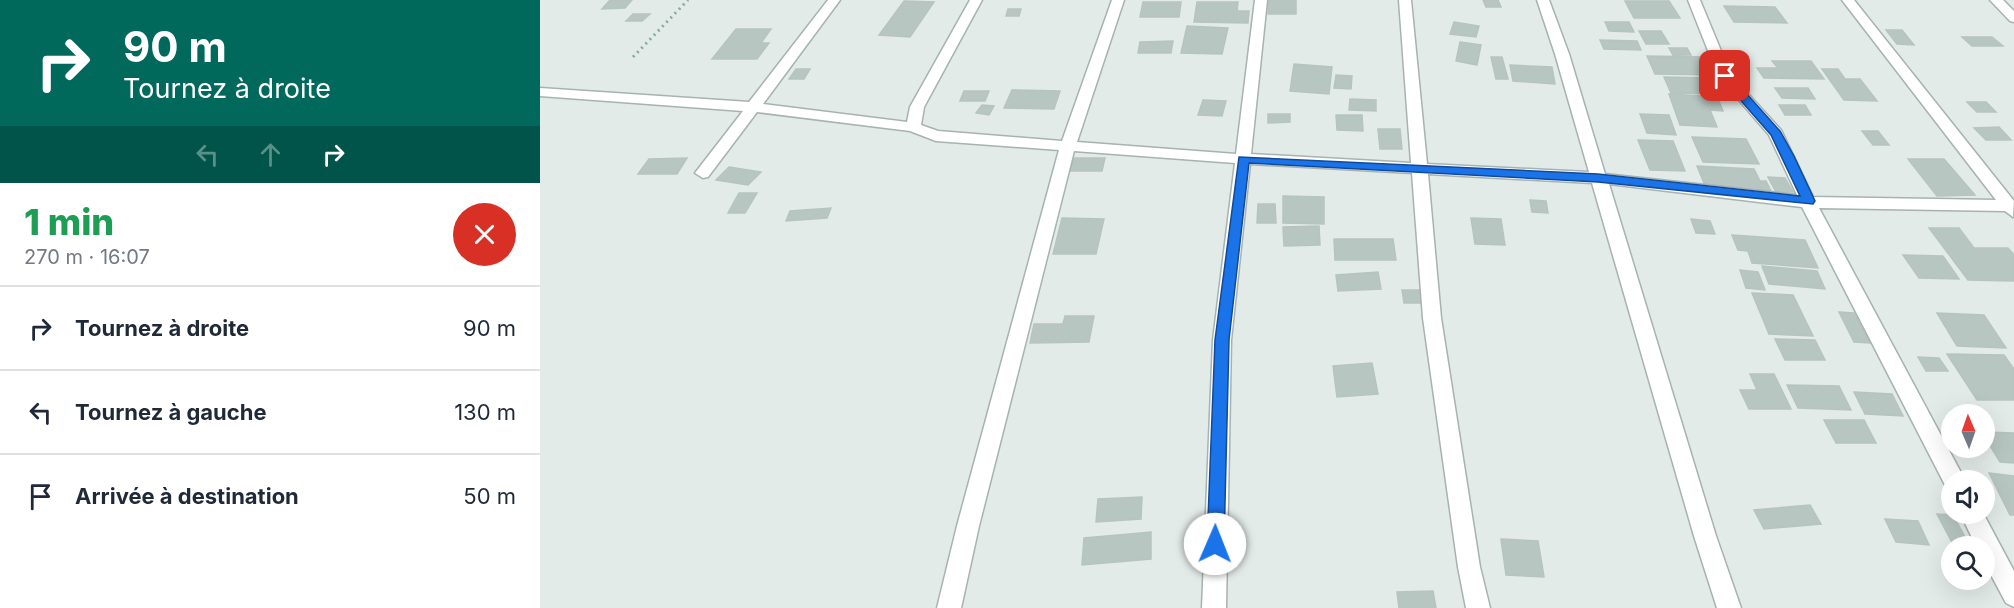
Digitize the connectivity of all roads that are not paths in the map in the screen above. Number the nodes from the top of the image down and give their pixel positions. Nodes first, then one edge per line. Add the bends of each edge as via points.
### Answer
1 (834, 0) edge
2 (976, 0) edge
3 (1118, 0) edge
4 (1261, 0) edge
5 (1405, 0) edge
6 (1543, 0) edge
7 (1694, 0) edge
8 (1848, 0) edge
9 (1996, 0) edge
10 (2014, 18) edge
11 (540, 92) edge
12 (753, 107) junction
13 (913, 127) junction
14 (1068, 146) junction
15 (1244, 159) junction
16 (1420, 169) junction
17 (703, 173) dead end
18 (1598, 178) junction
19 (1809, 201) junction
20 (2012, 209) edge
21 (1949, 470) edge
22 (1977, 524) edge
23 (2014, 595) edge
24 (949, 608) edge
25 (1214, 608) edge
26 (1479, 608) edge
27 (1729, 608) edge

1 - 12 street
2 - 13 street via 917,107
3 - 14 street
4 - 15 street
5 - 16 street
6 - 18 street
7 - 19 street via 1725,76 1776,133
8 - 20 street
9 - 10 street
11 - 12 street
12 - 13 street
12 - 17 street
13 - 14 street via 936,136
14 - 15 street
14 - 24 street
15 - 16 street
15 - 25 street via 1222,340
16 - 18 street
16 - 26 street via 1432,318 1469,567
18 - 19 street
18 - 27 street
19 - 20 street
19 - 21 street
22 - 23 street

